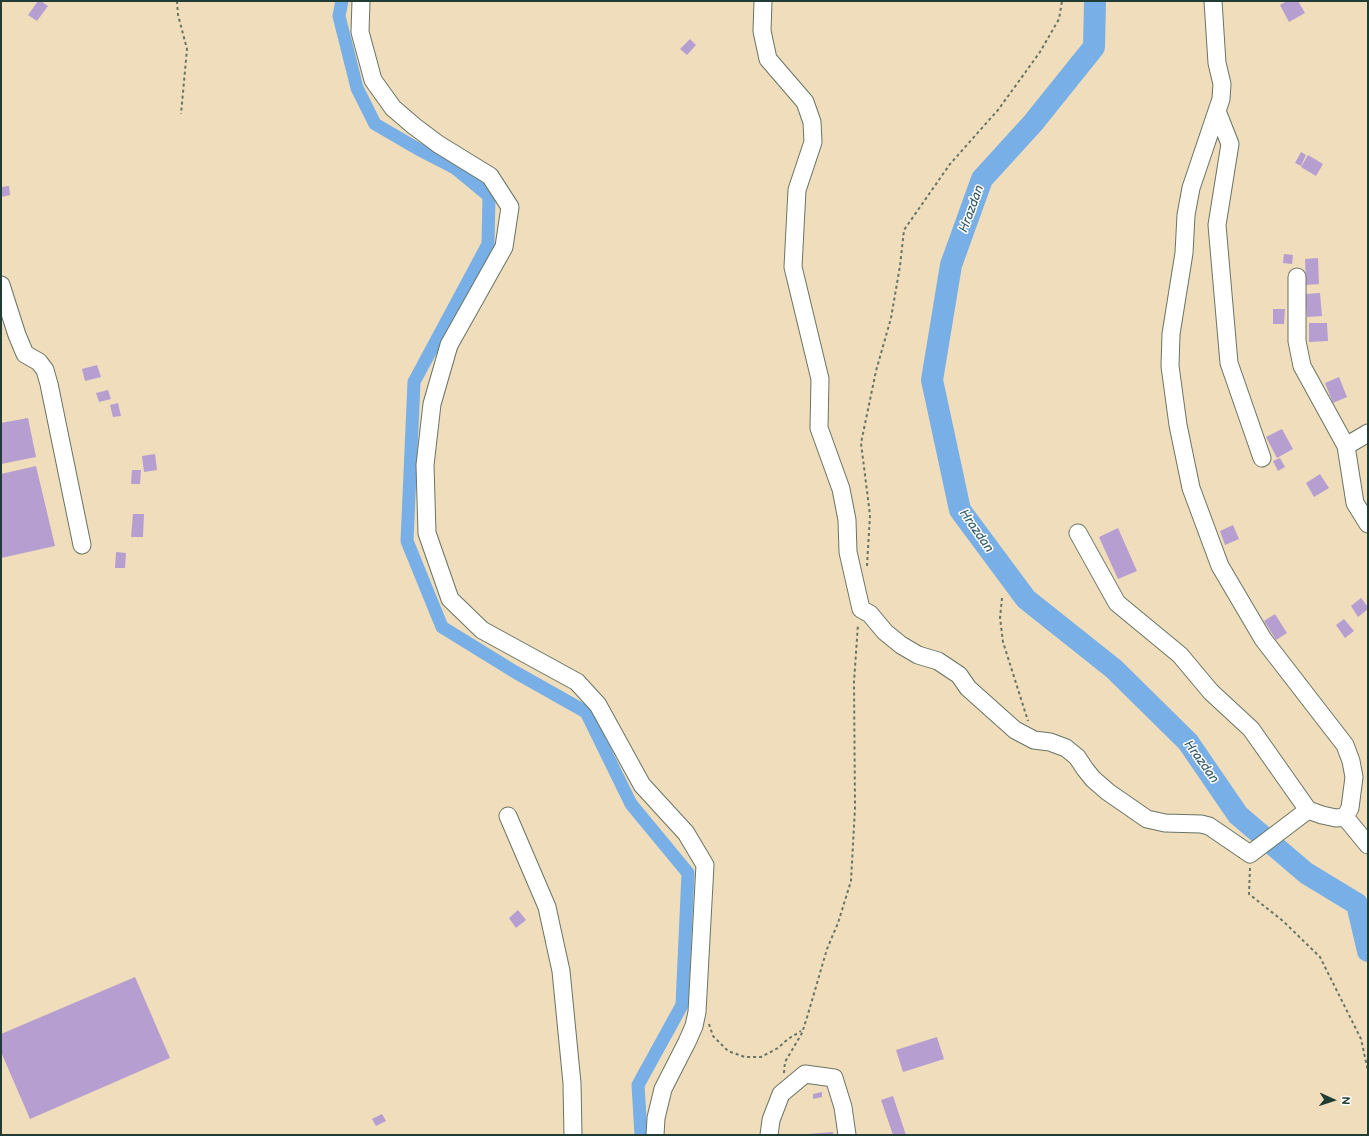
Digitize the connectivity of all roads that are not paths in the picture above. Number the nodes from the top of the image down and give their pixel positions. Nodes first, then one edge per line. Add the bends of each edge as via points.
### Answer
1 (361, 1) edge
2 (763, 1) edge
3 (1213, 1) edge
4 (1217, 111) junction
5 (1297, 276) dead end
6 (1, 286) edge
7 (1368, 433) edge
8 (1346, 446) junction
9 (1262, 458) dead end
10 (1368, 524) edge
11 (1078, 533) dead end
12 (82, 545) dead end
13 (1308, 810) junction
14 (508, 816) dead end
15 (1345, 817) junction
16 (1368, 845) edge
17 (573, 1135) edge
18 (655, 1135) edge
19 (769, 1135) edge
20 (847, 1135) edge

1 - 18 street via 360,32 373,80 393,108 438,144 490,176 510,206 504,247 449,345 432,404 426,465 427,533 450,599 482,630 577,682 598,705 642,785 686,833 705,865 697,1012 688,1042 663,1089
2 - 13 street via 762,31 768,59 805,102 812,122 813,142 796,190 793,267 820,379 819,428 841,489 847,520 848,552 861,609 870,614 885,632 901,645 918,655 938,661 959,675 968,688 1015,730 1034,740 1066,748 1108,792 1148,819 1165,823 1209,826 1250,854
3 - 4 street via 1217,63 1222,84
4 - 9 street via 1230,144 1217,224 1229,363
4 - 15 street via 1191,188 1171,334 1170,366 1178,425 1191,488 1220,566 1264,639 1345,745 1354,777 1350,808
5 - 8 street via 1297,341 1302,366
6 - 12 street via 25,354 39,362 45,370
7 - 8 street
8 - 10 street via 1355,503
11 - 13 street via 1117,603 1180,655 1211,692 1250,729
13 - 15 street via 1329,817
14 - 17 street via 547,907 561,971 572,1083
15 - 16 street
19 - 20 street via 771,1120 781,1094 805,1074 834,1078 843,1107

